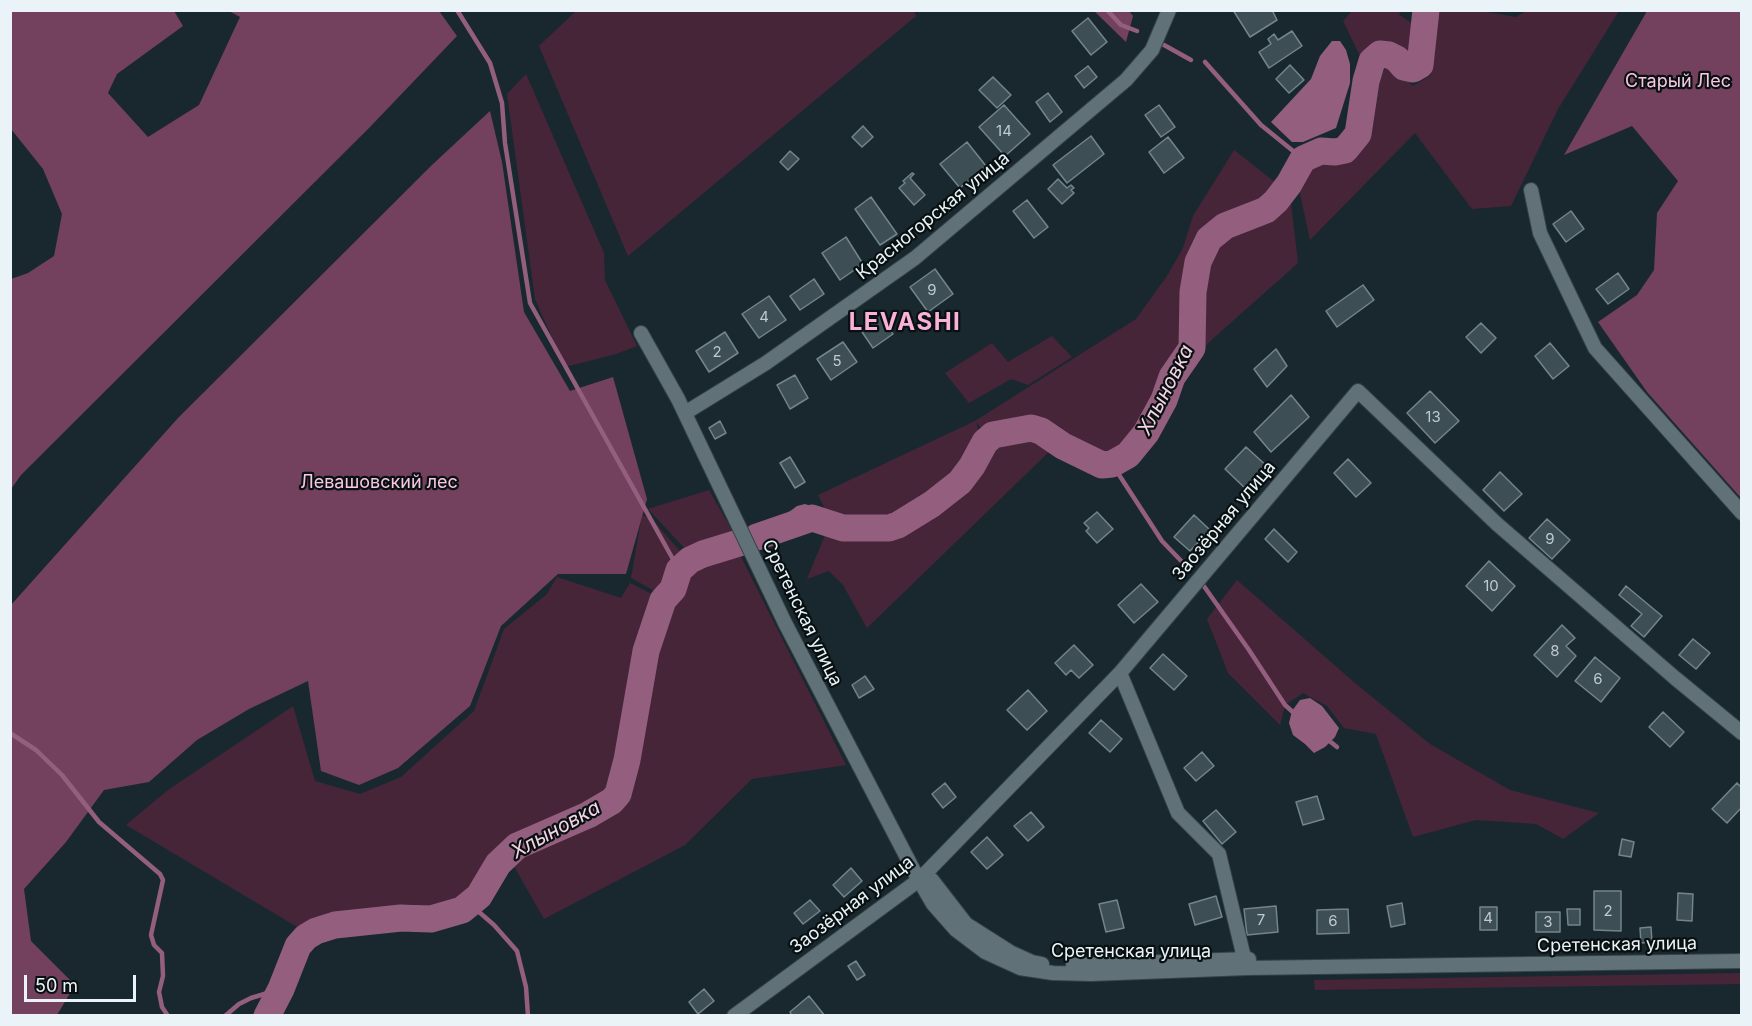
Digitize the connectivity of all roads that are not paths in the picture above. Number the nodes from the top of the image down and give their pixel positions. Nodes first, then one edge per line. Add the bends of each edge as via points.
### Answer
1 (1169, 10) edge
2 (1531, 190) dead end
3 (641, 333) dead end
4 (685, 412) junction
5 (1742, 513) edge
6 (1120, 673) junction
7 (1742, 734) edge
8 (926, 880) junction
9 (1742, 953) edge
10 (1742, 961) edge
11 (1245, 964) junction
12 (734, 1016) edge

1 - 4 street, Красногорская улица via 1152,50 1126,81 915,258 766,363
2 - 5 street via 1540,233 1595,348
3 - 4 street, Сретенская улица
4 - 8 street, Сретенская улица via 785,623
6 - 7 street, Заозёрная улица via 1358,391 1497,524
6 - 8 street, Заозёрная улица
6 - 11 street via 1178,813 1219,854
8 - 11 street, Сретенская улица via 966,924 1032,962 1051,966
8 - 12 street, Заозёрная улица
9 - 11 street
10 - 11 street, Сретенская улица

